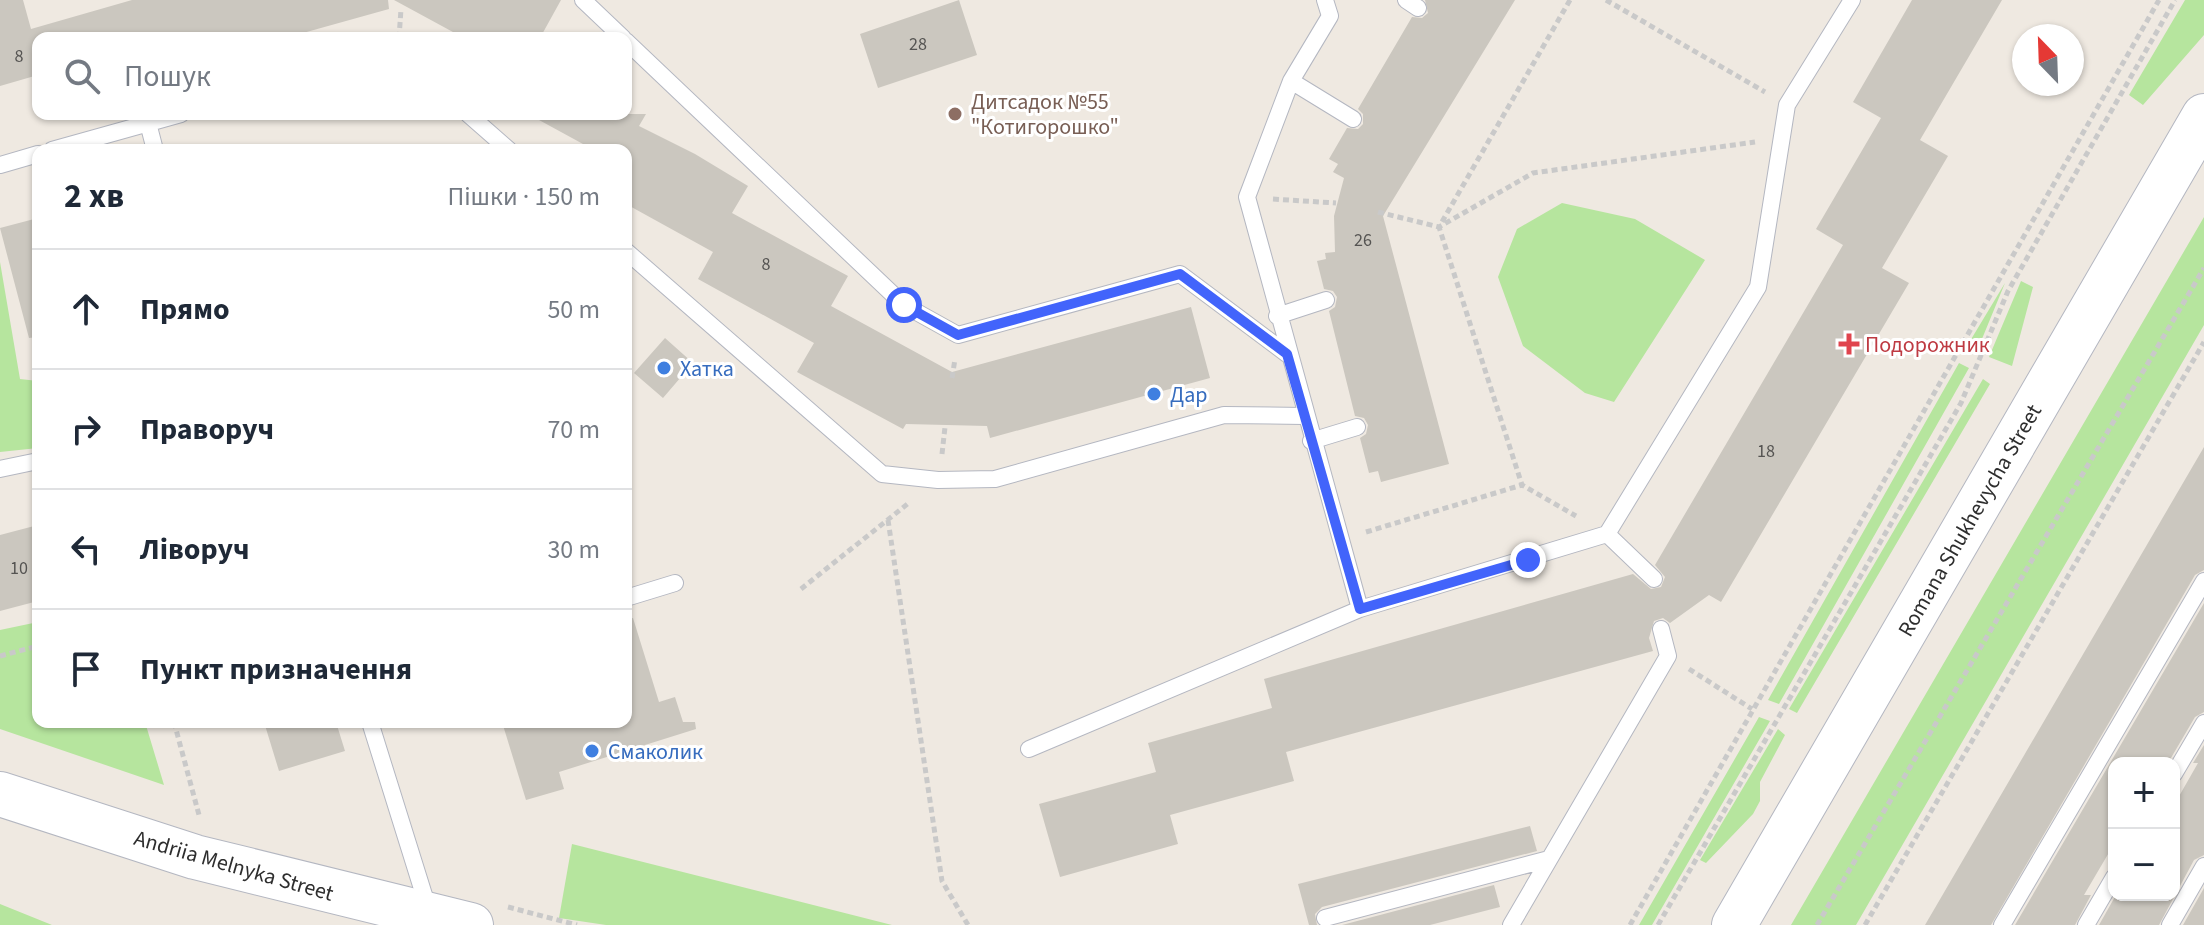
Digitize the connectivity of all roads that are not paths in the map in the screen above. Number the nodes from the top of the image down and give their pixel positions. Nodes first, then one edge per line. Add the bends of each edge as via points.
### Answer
1 (583, 0) edge
2 (1340, 0) edge
3 (1852, 0) edge
4 (1328, 8) edge
5 (616, 32) edge
6 (632, 48) edge
7 (1291, 81) junction
8 (2204, 116) edge
9 (1353, 119) dead end
10 (159, 120) edge
11 (475, 120) edge
12 (148, 123) junction
13 (73, 144) edge
14 (153, 144) edge
15 (502, 144) edge
16 (32, 156) edge
17 (0, 165) edge
18 (632, 256) edge
19 (1326, 300) dead end
20 (1277, 316) junction
21 (1287, 354) junction
22 (1304, 416) junction
23 (1357, 427) dead end
24 (1311, 441) junction
25 (32, 462) edge
26 (0, 469) edge
27 (1607, 534) junction
28 (1654, 579) dead end
29 (2204, 581) edge
30 (675, 583) dead end
31 (632, 596) edge
32 (1360, 609) junction
33 (1661, 629) dead end
34 (2204, 723) edge
35 (372, 728) edge
36 (1029, 749) dead end
37 (2180, 764) edge
38 (0, 794) edge
39 (1549, 859) junction
40 (2204, 866) edge
41 (2108, 887) edge
42 (1325, 918) dead end
43 (451, 921) edge
44 (1511, 925) edge
45 (1734, 925) edge
46 (2002, 925) edge
47 (2086, 925) edge
48 (2170, 925) edge

1 - 5 lane
2 - 4 lane
3 - 27 lane via 1787,105 1758,287
4 - 7 lane
6 - 21 lane via 904,305 958,335 1180,274
7 - 9 lane
7 - 20 lane via 1247,197
8 - 45 main road, Romana Shukhevycha Street
10 - 12 lane
11 - 15 lane
12 - 13 lane
12 - 14 lane
16 - 17 lane
18 - 22 lane via 882,474 995,479 1224,415
19 - 20 lane
20 - 21 lane
21 - 22 lane
22 - 24 lane
23 - 24 lane
24 - 32 lane
25 - 26 lane
27 - 28 lane
27 - 32 lane
29 - 46 lane
30 - 31 lane
32 - 36 lane
33 - 39 lane via 1668,656
34 - 37 lane
35 - 43 lane
38 - 43 main road, Andriia Melnyka Street via 195,857
39 - 42 lane
39 - 44 lane
40 - 48 lane
41 - 47 lane

